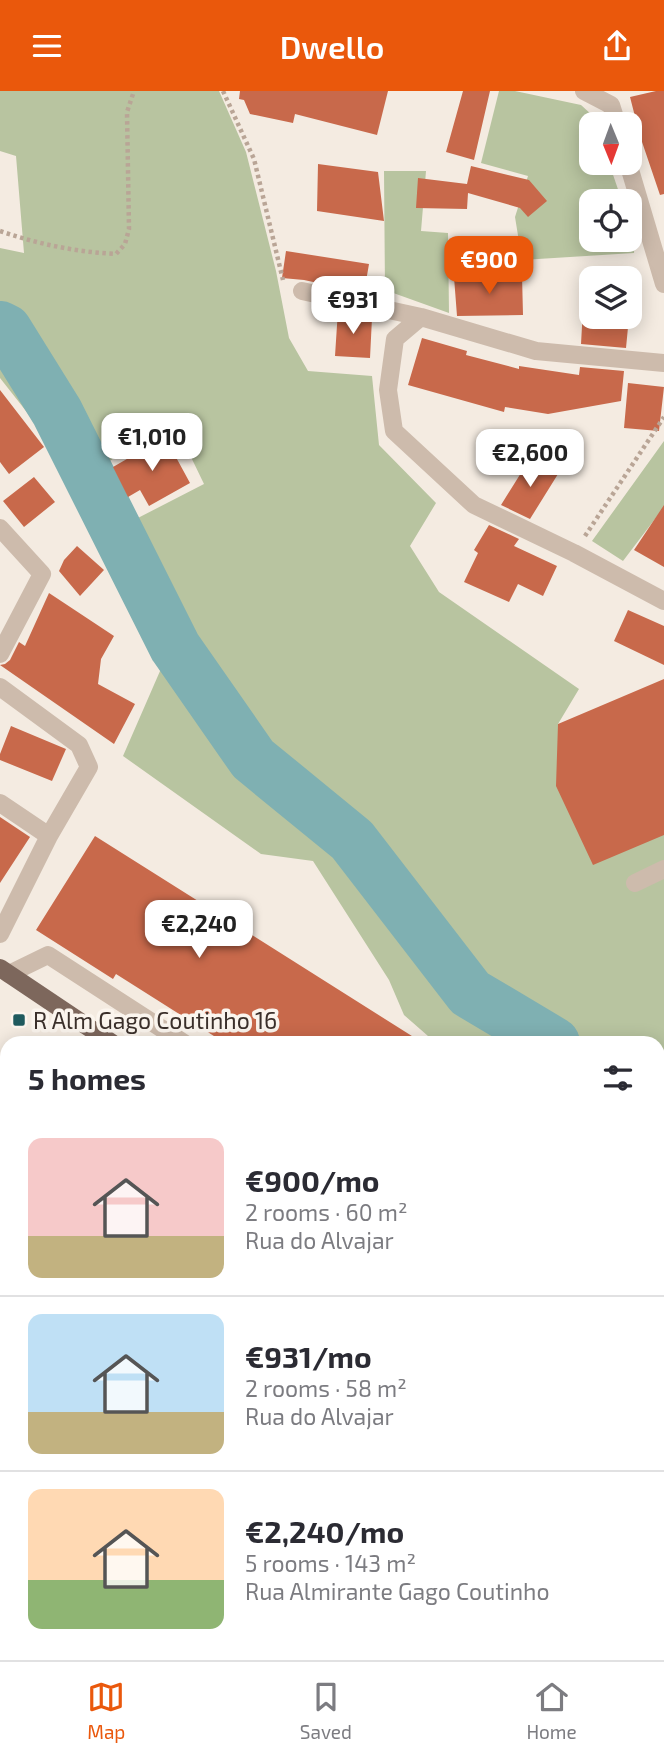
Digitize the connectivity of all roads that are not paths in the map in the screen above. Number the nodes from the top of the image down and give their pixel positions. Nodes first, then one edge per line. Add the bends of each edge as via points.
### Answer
1 (584, 91) edge
2 (613, 112) edge
3 (632, 175) edge
4 (664, 283) edge
5 (302, 291) road end
6 (421, 317) junction
7 (664, 363) edge
8 (0, 528) edge
9 (664, 601) edge
10 (0, 654) edge
11 (0, 687) edge
12 (0, 803) edge
13 (49, 836) junction
14 (664, 869) edge
15 (635, 883) dead end
16 (0, 934) edge
17 (4, 971) edge
18 (102, 1036) edge
19 (173, 1036) edge

1 - 2 street via 611,105
3 - 4 street
5 - 6 street
6 - 7 street via 536,351
6 - 9 street via 395,339 388,390 394,431 474,505
8 - 10 street via 42,573
11 - 13 street via 79,744 89,767
12 - 13 street
13 - 16 street
14 - 15 street
17 - 18 main road
17 - 19 street via 48,955

